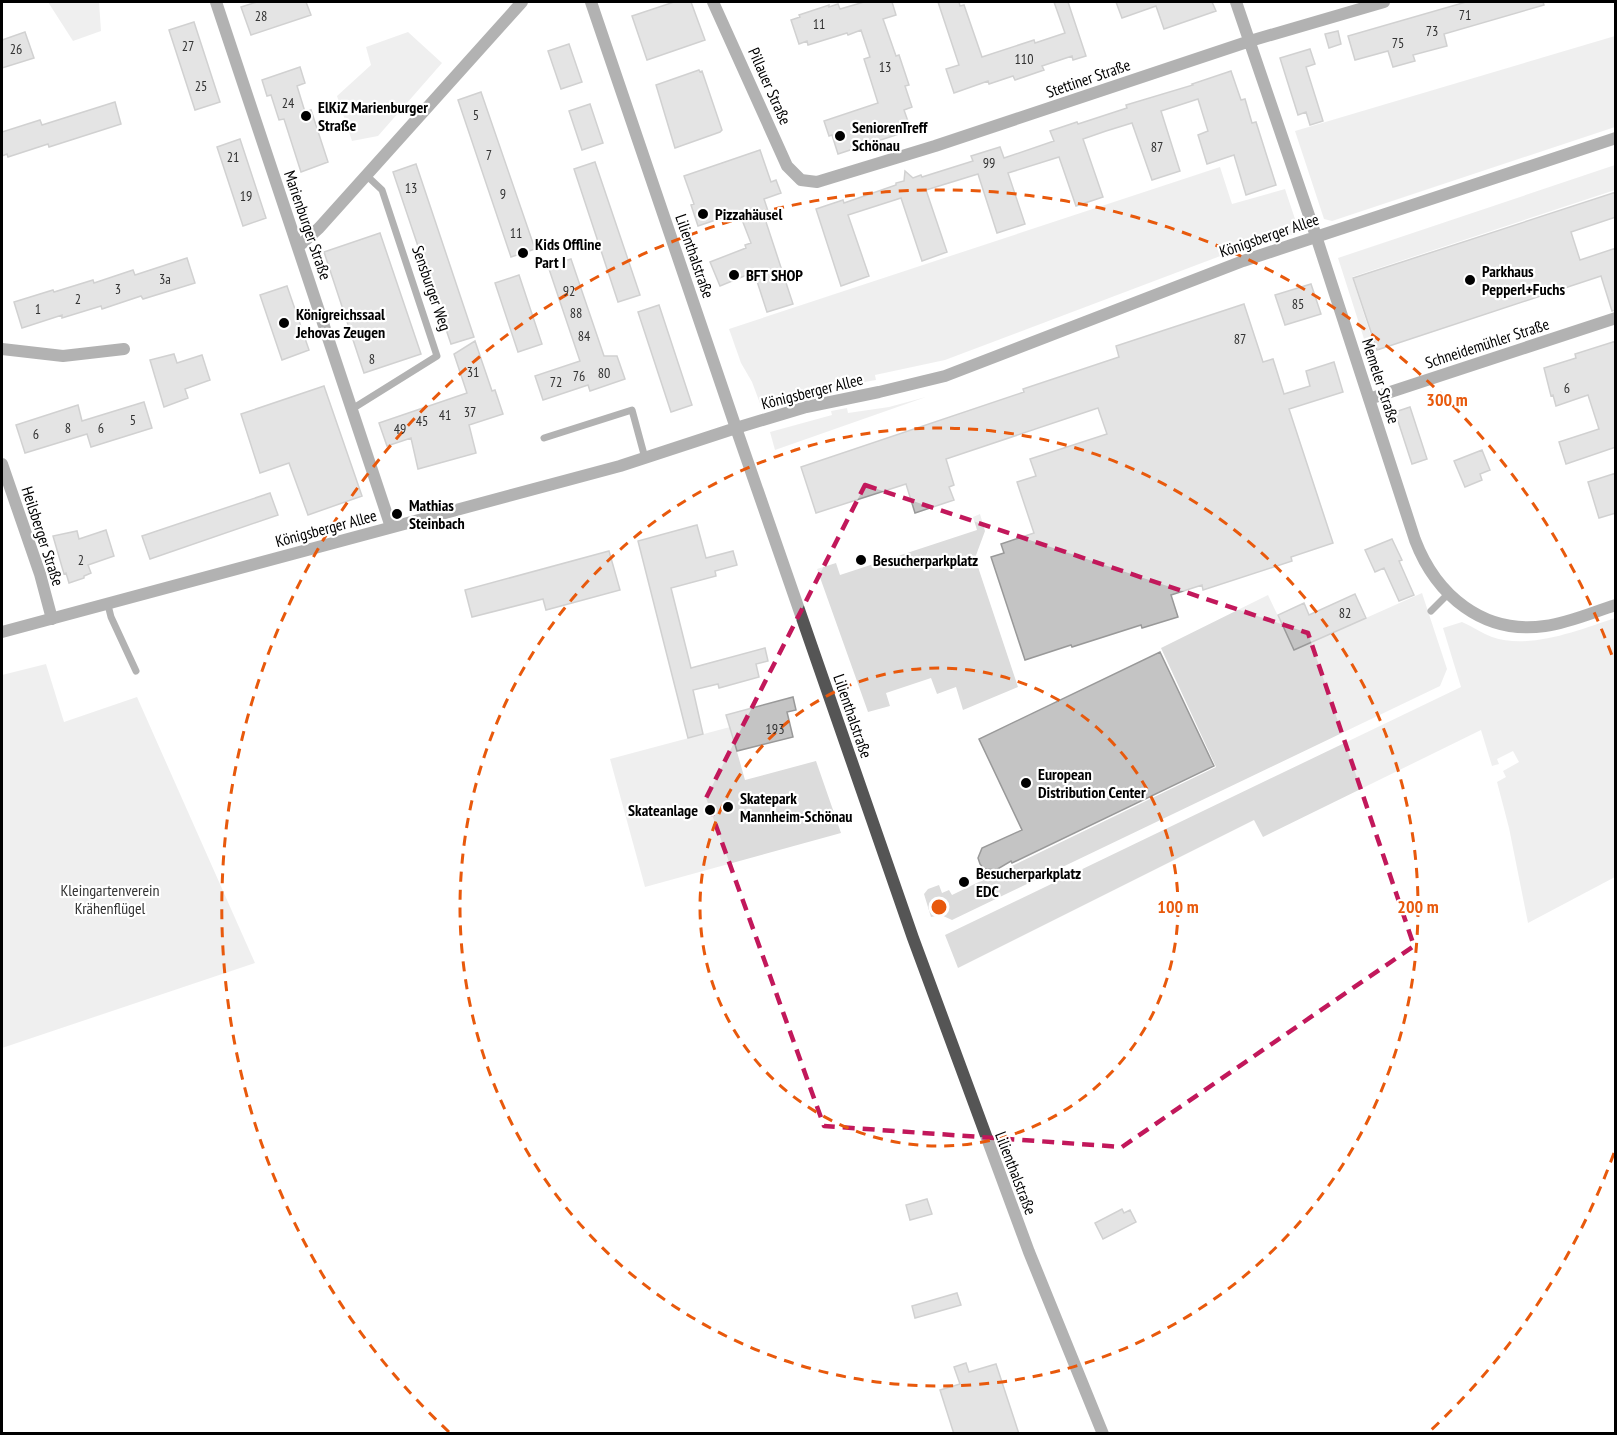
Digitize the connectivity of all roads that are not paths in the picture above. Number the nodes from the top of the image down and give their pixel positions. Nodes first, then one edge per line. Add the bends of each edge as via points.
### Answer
1 (216, 2) edge
2 (522, 2) edge
3 (591, 2) edge
4 (713, 2) edge
5 (1236, 2) edge
6 (1384, 2) edge
7 (1250, 41) junction
8 (1616, 138) edge
9 (366, 175) junction
10 (801, 180) joint
11 (1316, 236) junction
12 (298, 247) junction
13 (1616, 318) edge
14 (2, 349) edge
15 (124, 349) dead end
16 (1369, 399) junction
17 (352, 409) junction
18 (736, 428) junction
19 (544, 438) dead end
20 (645, 458) junction
21 (2, 464) edge
22 (391, 527) junction
23 (1448, 594) junction
24 (108, 605) junction
25 (1616, 605) edge
26 (1431, 611) dead end
27 (52, 619) junction
28 (2, 632) edge
29 (136, 670) dead end
30 (1103, 1434) edge

1 - 12 street, Marienburger Straße
2 - 9 street
3 - 18 street, Lilienthalstraße
4 - 10 street, Pillauer Straße via 788,166
5 - 7 street, Memeler Straße
6 - 7 street, Stettiner Straße
7 - 10 street, Stettiner Straße via 834,178
7 - 11 street, Memeler Straße
8 - 11 street, Königsberger Allee
9 - 12 street
9 - 17 lane, Sensburger Weg via 381,190 437,356
11 - 16 street, Memeler Straße
11 - 18 street, Königsberger Allee via 945,376 806,406
12 - 17 street, Marienburger Straße
13 - 16 street, Schneidemühler Straße
14 - 15 street via 63,356
16 - 23 street, Memeler Straße via 1423,559
17 - 22 street, Marienburger Straße
18 - 20 street, Königsberger Allee
18 - 30 street, Lilienthalstraße via 969,1095
19 - 20 lane via 632,410
20 - 22 street, Königsberger Allee
21 - 27 street, Heilsberger Straße
22 - 24 street, Königsberger Allee
23 - 25 street, Memeler Straße via 1477,614 1518,627 1545,626
23 - 26 lane
24 - 27 street, Königsberger Allee
24 - 29 lane
27 - 28 street, Königsberger Allee

